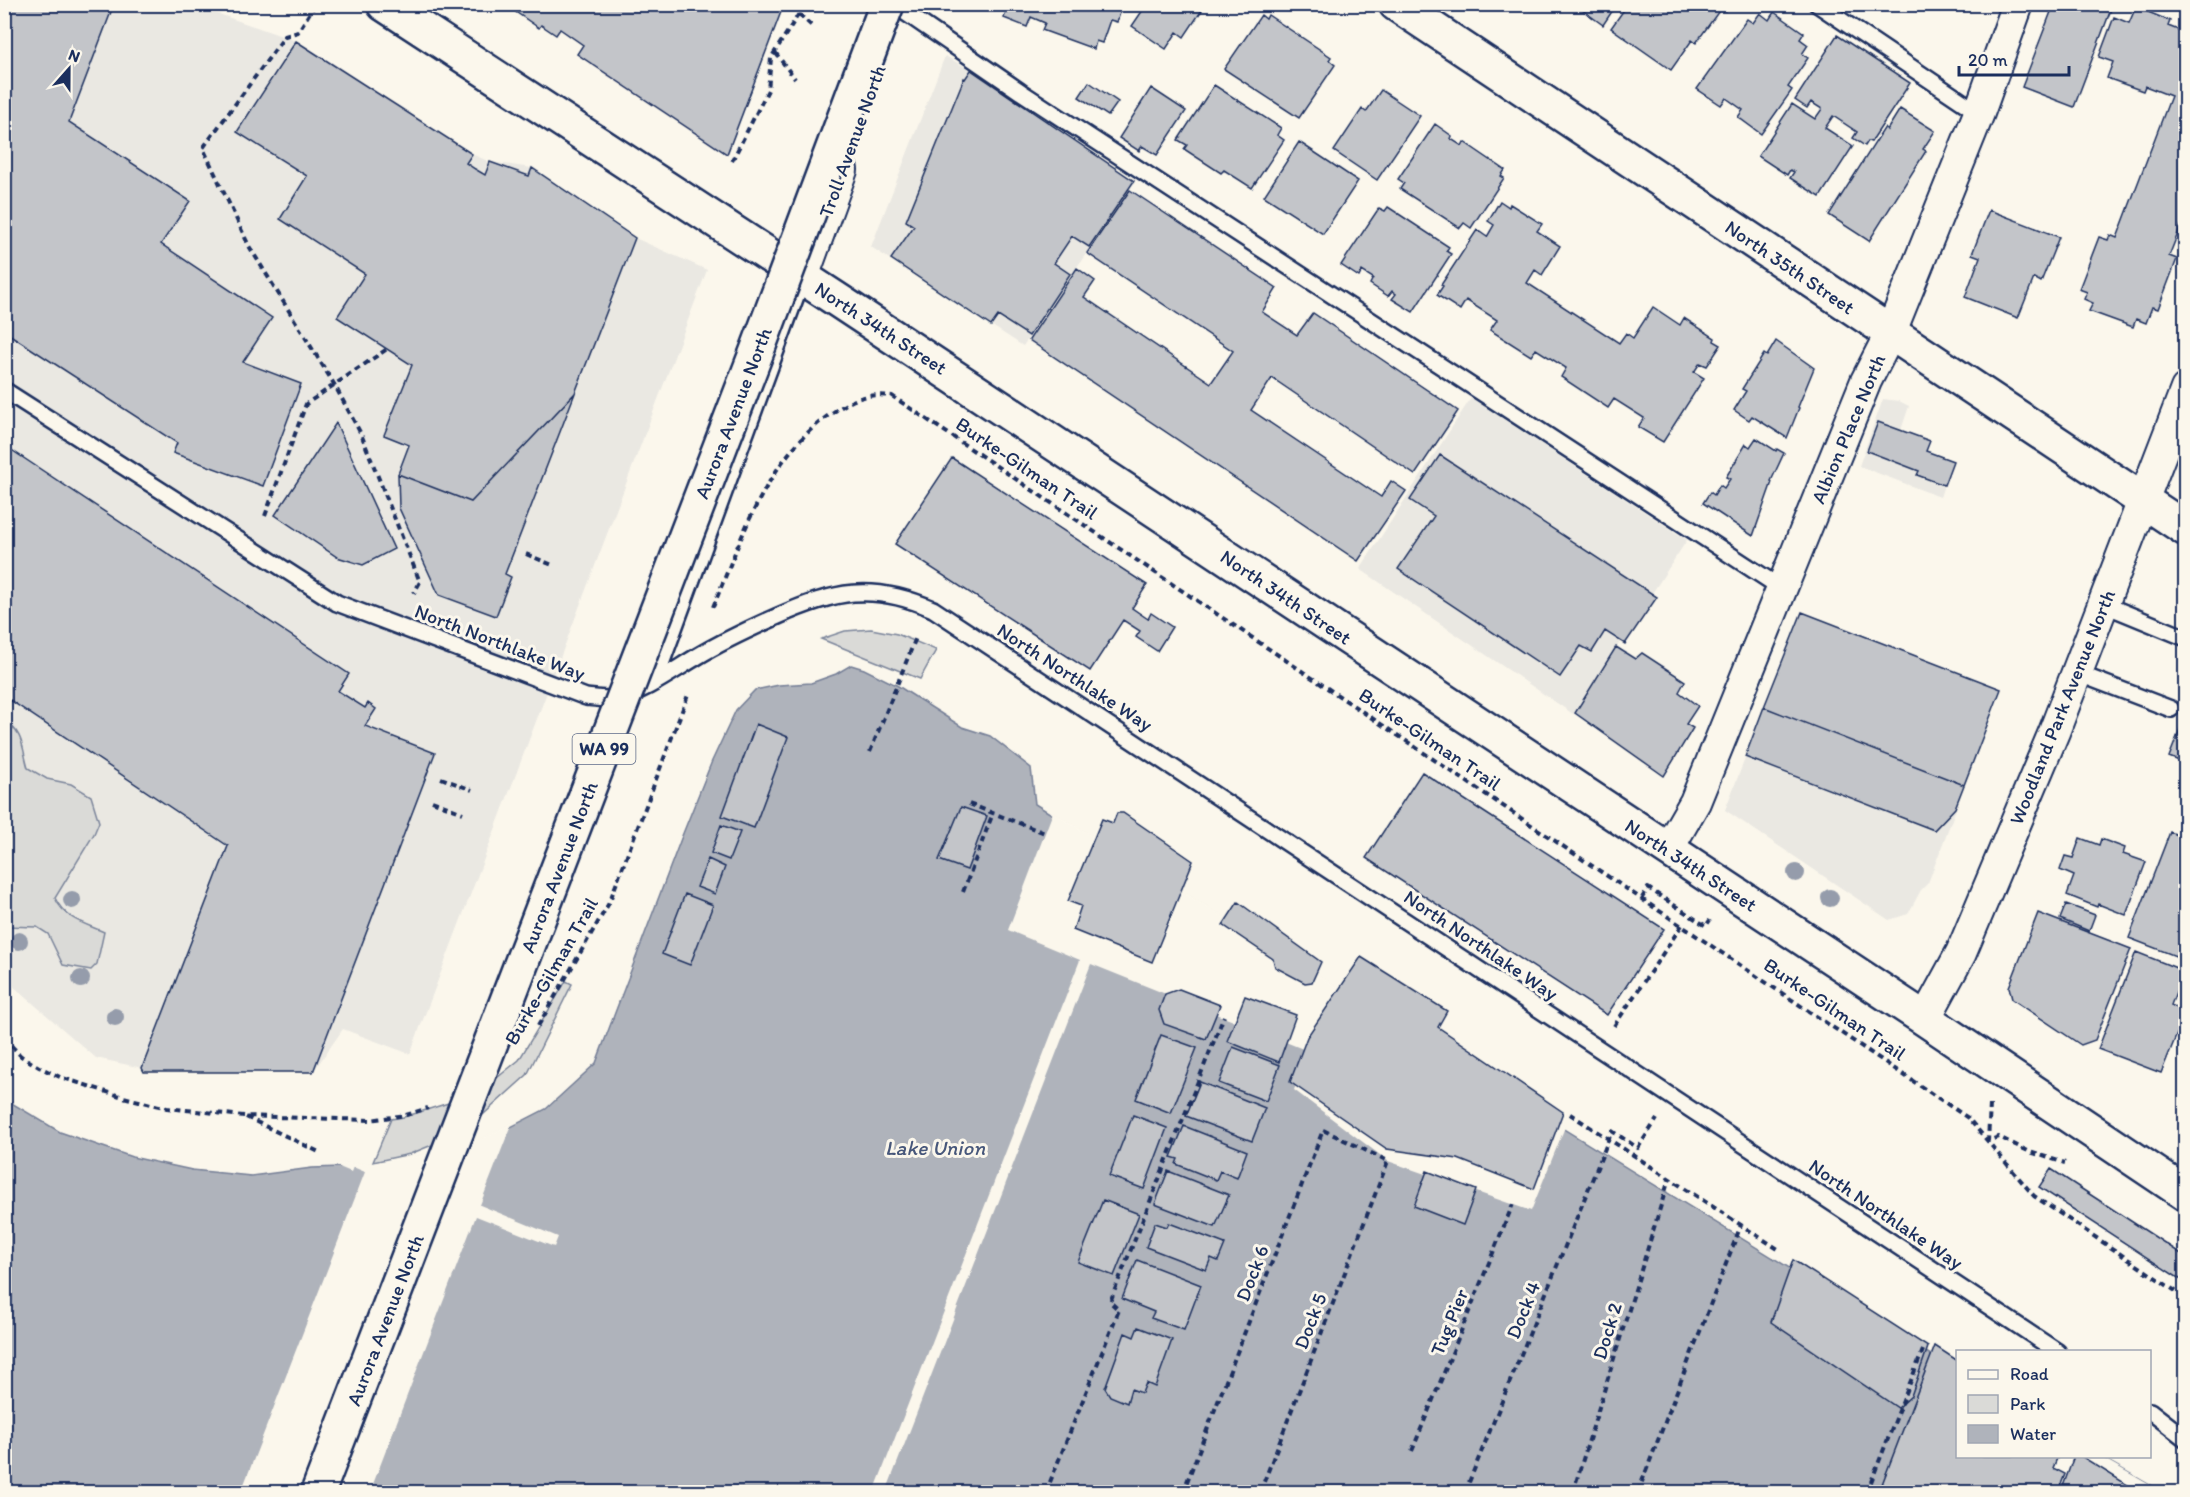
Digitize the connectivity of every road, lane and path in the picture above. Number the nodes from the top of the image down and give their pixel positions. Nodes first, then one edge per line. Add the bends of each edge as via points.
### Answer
1 (315, 4) edge
2 (384, 4) edge
3 (805, 4) edge
4 (1396, 4) edge
5 (1818, 4) edge
6 (2018, 4) edge
7 (895, 6) edge
8 (799, 15) junction
9 (814, 28) dead end
10 (775, 52) junction
11 (795, 79) dead end
12 (1979, 113) junction
13 (732, 161) dead end
14 (803, 277) junction
15 (1890, 334) junction
16 (387, 349) dead end
17 (334, 384) junction
18 (4, 390) edge
19 (2186, 390) edge
20 (2143, 501) junction
21 (265, 516) dead end
22 (2186, 529) edge
23 (526, 554) dead end
24 (555, 566) dead end
25 (1781, 588) junction
26 (414, 593) dead end
27 (2103, 604) junction
28 (710, 615) dead end
29 (917, 635) dead end
30 (2186, 638) edge
31 (2077, 673) junction
32 (654, 683) junction
33 (689, 691) dead end
34 (2171, 709) dead end
35 (870, 752) dead end
36 (441, 778) dead end
37 (472, 790) dead end
38 (432, 801) dead end
39 (969, 804) dead end
40 (463, 813) dead end
41 (993, 813) junction
42 (1045, 833) dead end
43 (1668, 849) junction
44 (963, 892) dead end
45 (1642, 898) junction
46 (1710, 919) dead end
47 (1682, 925) junction
48 (1224, 1016) dead end
49 (1925, 1019) junction
50 (1612, 1029) dead end
51 (535, 1030) dead end
52 (4, 1038) edge
53 (1672, 1097) junction
54 (1990, 1104) dead end
55 (435, 1105) dead end
56 (1570, 1114) dead end
57 (244, 1116) junction
58 (1608, 1139) junction
59 (1988, 1141) junction
60 (321, 1153) dead end
61 (1388, 1161) joint
62 (2065, 1163) dead end
63 (1669, 1179) junction
64 (2186, 1194) edge
65 (1513, 1204) dead end
66 (1741, 1225) junction
67 (1778, 1249) dead end
68 (2186, 1298) edge
69 (1923, 1350) dead end
70 (2055, 1350) edge
71 (2151, 1412) edge
72 (2186, 1439) edge
73 (1412, 1451) dead end
74 (318, 1492) edge
75 (1046, 1492) edge
76 (1183, 1492) edge
77 (1260, 1492) edge
78 (1465, 1492) edge
79 (1573, 1492) edge
80 (1638, 1492) edge
81 (1867, 1492) edge

1 - 17 path via 298,32 285,36 203,148 249,246
2 - 14 main road, North 34th Street
3 - 8 path
4 - 15 main road, North 35th Street
5 - 12 lane
6 - 12 street, Albion Place North
7 - 14 street, Troll Avenue North
7 - 25 lane
7 - 74 main road, Aurora Avenue North / WA 99, bridge via 757,351
8 - 9 path
8 - 10 path
10 - 11 path
10 - 13 path via 768,90
12 - 15 street, Albion Place North
14 - 32 lane
14 - 43 main road, North 34th Street
15 - 20 main road, North 35th Street
15 - 25 street, Albion Place North via 1866,381
16 - 17 path
17 - 21 path via 306,404
17 - 26 path via 361,434 420,582
18 - 32 lane, North Northlake Way via 337,603 585,697 617,698
19 - 20 street, Woodland Park Avenue North
20 - 22 main road, North 35th Street
20 - 27 street, Woodland Park Avenue North
23 - 24 path
25 - 43 street, Albion Place North via 1695,802
27 - 30 lane
27 - 31 street, Woodland Park Avenue North
28 - 45 path, Burke-Gilman Trail via 761,498 792,447 826,417 863,395 892,396
29 - 35 path
31 - 34 lane
31 - 49 street, Woodland Park Avenue North via 1961,953
32 - 53 lane, North Northlake Way via 747,630 810,602 870,592 913,600 950,620
33 - 51 path, Burke-Gilman Trail via 609,903
36 - 37 path
38 - 40 path
39 - 41 path
41 - 42 path
41 - 44 path
43 - 49 main road, North 34th Street
45 - 46 path via 1648,888 1706,926
45 - 47 path, Burke-Gilman Trail
47 - 50 path
47 - 59 path, Burke-Gilman Trail via 1968,1118
48 - 75 path via 1110,1302 1119,1310
49 - 64 main road, North 34th Street
52 - 57 path via 39,1068 123,1097 168,1108
53 - 58 path via 1638,1148 1612,1131
53 - 70 lane, North Northlake Way
54 - 59 path
55 - 57 path via 406,1115 369,1120
56 - 58 path
57 - 60 path
58 - 63 path
58 - 78 path, Dock 4
59 - 62 path via 1999,1137
59 - 68 path, Burke-Gilman Trail via 2034,1196
61 - 76 path, Dock 6 via 1323,1130
61 - 77 path, Dock 5
63 - 66 path
63 - 79 path, Dock 2
65 - 73 path, Tug Pier
66 - 67 path
66 - 80 path
69 - 81 path
71 - 72 lane

